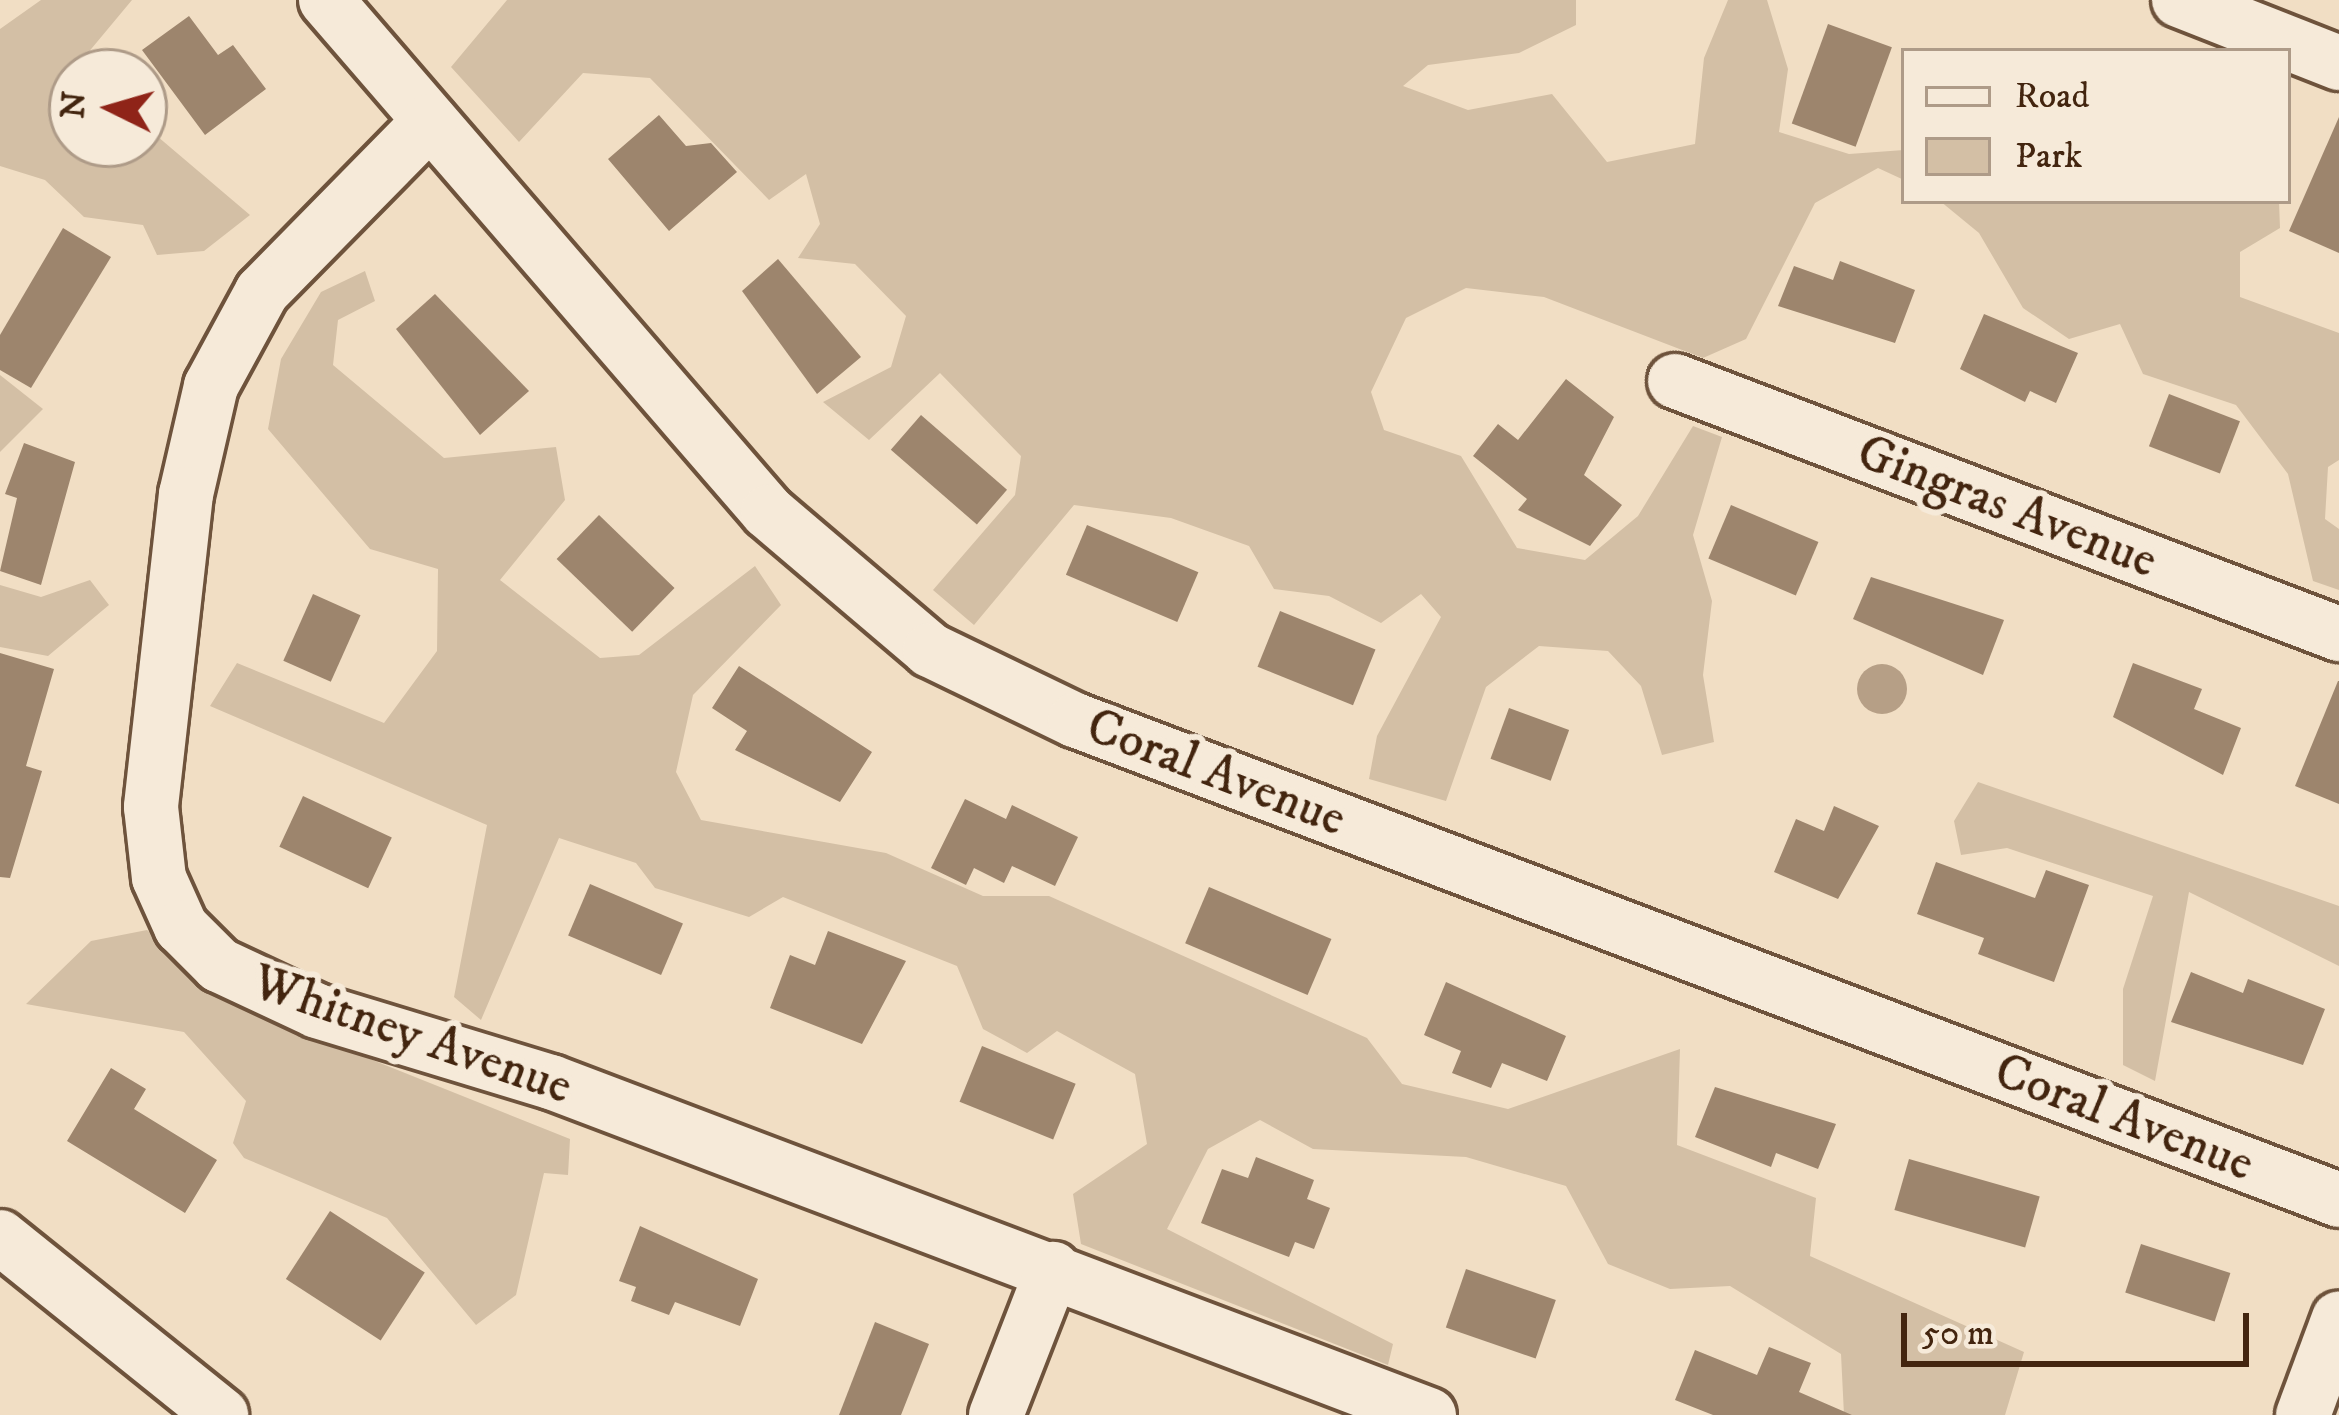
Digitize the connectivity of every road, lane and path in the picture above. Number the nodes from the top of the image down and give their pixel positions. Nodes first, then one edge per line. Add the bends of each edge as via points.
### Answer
1 (326, 0) edge
2 (2179, 0) edge
3 (2339, 63) edge
4 (430, 121) junction
5 (1675, 381) dead end
6 (2339, 634) edge
7 (2339, 1200) edge
8 (0, 1238) edge
9 (1053, 1269) junction
10 (2339, 1318) edge
11 (221, 1415) edge
12 (996, 1415) edge
13 (1429, 1415) edge
14 (2303, 1415) edge

1 - 4 street, Coral Avenue
2 - 3 street
4 - 7 street, Coral Avenue via 768,512 930,650 1075,720
4 - 9 street, Whitney Avenue via 262,292 211,386 186,494 151,807 159,878 181,927 219,965 317,1012 550,1082
5 - 6 street, Gingras Avenue
8 - 11 street
9 - 12 street
9 - 13 street, Whitney Avenue
10 - 14 street

